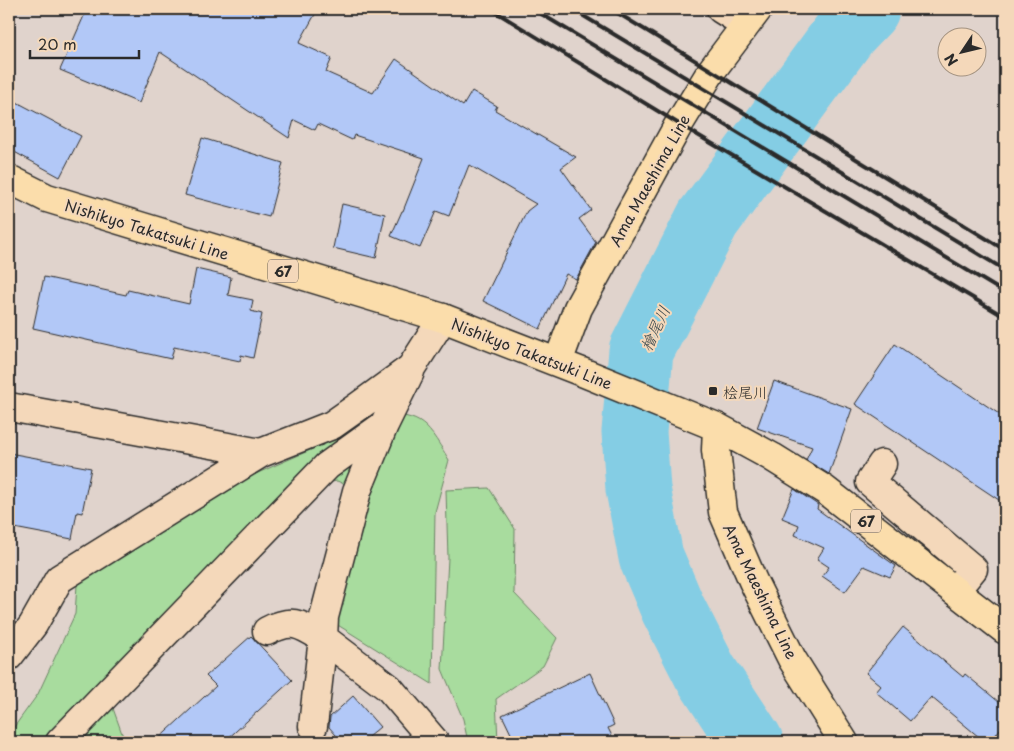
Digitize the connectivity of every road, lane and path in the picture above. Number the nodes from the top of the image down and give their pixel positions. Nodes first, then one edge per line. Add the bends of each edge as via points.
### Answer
1 (721, 9) edge
2 (751, 16) edge
3 (9, 179) edge
4 (443, 318) junction
5 (570, 367) junction
6 (412, 368) junction
7 (9, 407) edge
8 (384, 425) junction
9 (717, 427) junction
10 (261, 453) junction
11 (882, 464) dead end
12 (956, 591) junction
13 (1005, 630) edge
14 (268, 632) dead end
15 (323, 638) junction
16 (9, 656) edge
17 (312, 726) dead end
18 (60, 742) edge
19 (435, 742) edge
20 (844, 742) edge

1 - 2 street
2 - 5 main road, Ama Maeshima Line via 708,75 578,308
3 - 4 main road, Nishikyo Takatsuki Line / 67 via 47,198
4 - 5 main road, Nishikyo Takatsuki Line / 67
4 - 6 street
5 - 9 main road, Nishikyo Takatsuki Line / 67
6 - 8 street
6 - 10 street via 332,425
7 - 10 street
8 - 15 street via 357,491 344,534 324,617
8 - 18 street via 327,466
9 - 12 main road, Nishikyo Takatsuki Line / 67 via 825,490
9 - 20 main road, Ama Maeshima Line via 716,450 723,512 792,659
10 - 16 street via 59,579 33,625
11 - 12 street via 870,482 973,569
12 - 13 main road, Nishikyo Takatsuki Line / 67
14 - 15 street via 285,622 305,627
15 - 17 street
15 - 19 street via 389,688

